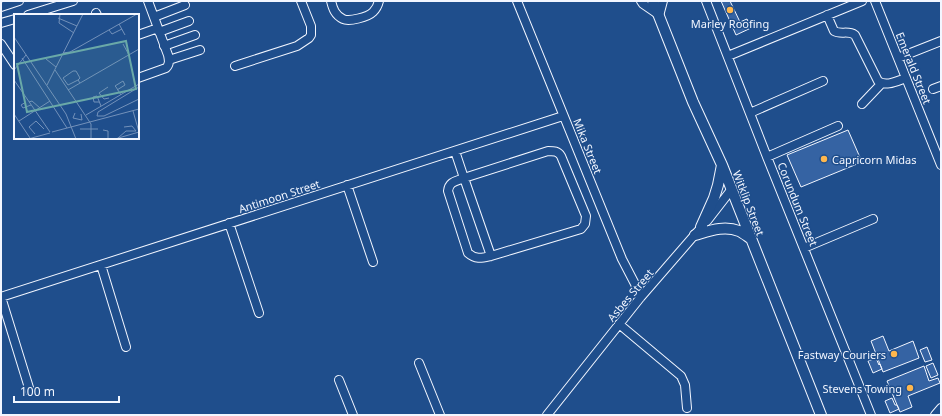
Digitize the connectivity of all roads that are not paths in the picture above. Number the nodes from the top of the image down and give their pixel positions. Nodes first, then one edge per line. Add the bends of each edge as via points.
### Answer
1 (19, 1) edge
2 (73, 1) edge
3 (148, 1) edge
4 (301, 1) edge
5 (331, 1) edge
6 (379, 1) edge
7 (517, 1) edge
8 (641, 1) edge
9 (653, 1) edge
10 (663, 1) edge
11 (706, 1) edge
12 (862, 1) edge
13 (875, 1) edge
14 (185, 5) dead end
15 (1, 7) edge
16 (31, 14) edge
17 (827, 15) junction
18 (659, 16) junction
19 (154, 18) junction
20 (14, 19) edge
21 (189, 21) dead end
22 (1, 24) edge
23 (158, 30) junction
24 (139, 35) edge
25 (195, 36) dead end
26 (941, 41) edge
27 (1, 44) edge
28 (164, 46) junction
29 (200, 50) dead end
30 (728, 56) junction
31 (898, 58) junction
32 (169, 60) junction
33 (14, 64) edge
34 (235, 66) dead end
35 (139, 78) edge
36 (906, 78) junction
37 (823, 81) dead end
38 (882, 84) junction
39 (862, 104) dead end
40 (750, 113) junction
41 (563, 116) junction
42 (838, 126) dead end
43 (455, 151) junction
44 (767, 157) junction
45 (722, 165) junction
46 (941, 165) edge
47 (464, 178) junction
48 (347, 185) junction
49 (731, 190) junction
50 (873, 219) dead end
51 (229, 223) junction
52 (698, 231) junction
53 (750, 238) junction
54 (804, 248) junction
55 (491, 256) junction
56 (373, 262) dead end
57 (101, 265) junction
58 (1, 297) edge
59 (640, 298) junction
60 (259, 313) dead end
61 (619, 324) junction
62 (126, 347) dead end
63 (420, 363) dead end
64 (340, 380) dead end
65 (30, 391) dead end
66 (687, 408) dead end
67 (941, 408) edge
68 (354, 415) edge
69 (440, 415) edge
70 (547, 415) edge
71 (821, 415) edge
72 (871, 415) edge
73 (935, 415) edge

1 - 15 street
2 - 16 street
3 - 19 street
4 - 34 street via 311,26 309,38 297,46
5 - 6 street via 334,12 347,20 373,13
7 - 41 street, Mika Street
8 - 18 street
9 - 18 main road, Witklip Street
10 - 18 street
11 - 30 street, Corundum Street
12 - 17 street
13 - 31 street, Emerald Street
14 - 19 street
17 - 30 street
17 - 38 street via 834,31 850,32 855,35 878,81
18 - 45 main road, Witklip Street via 693,102
19 - 23 street
20 - 22 street
21 - 23 street
23 - 24 street
23 - 28 street
25 - 28 street
26 - 31 street
27 - 33 street
28 - 32 street
29 - 32 street
30 - 40 street, Corundum Street
31 - 36 street, Emerald Street
32 - 35 street via 166,68
36 - 38 street
36 - 46 street, Emerald Street
37 - 40 street
38 - 39 street
40 - 44 street, Corundum Street
41 - 43 street, Antimoon Street
41 - 59 street, Mika Street
42 - 44 street
43 - 47 street
43 - 48 street, Antimoon Street
44 - 54 street, Corundum Street
45 - 49 main road, Witklip Street
45 - 52 main road via 714,198
47 - 55 street
47 - 55 street via 451,183 448,191 468,253 475,258
47 - 55 street via 555,151 561,156 586,216 581,229
48 - 51 street, Antimoon Street
48 - 56 street
49 - 52 street, Asbes Street
49 - 53 main road, Witklip Street
50 - 54 street
51 - 57 street, Antimoon Street
51 - 60 street
52 - 53 main road via 727,229 738,231
52 - 59 street, Asbes Street
53 - 71 main road, Witklip Street
54 - 72 street, Corundum Street
57 - 58 street, Antimoon Street
57 - 62 street
58 - 65 street
59 - 61 street, Asbes Street
61 - 66 street via 681,376 685,385
61 - 70 street, Asbes Street
63 - 69 street
64 - 68 street
67 - 73 street

